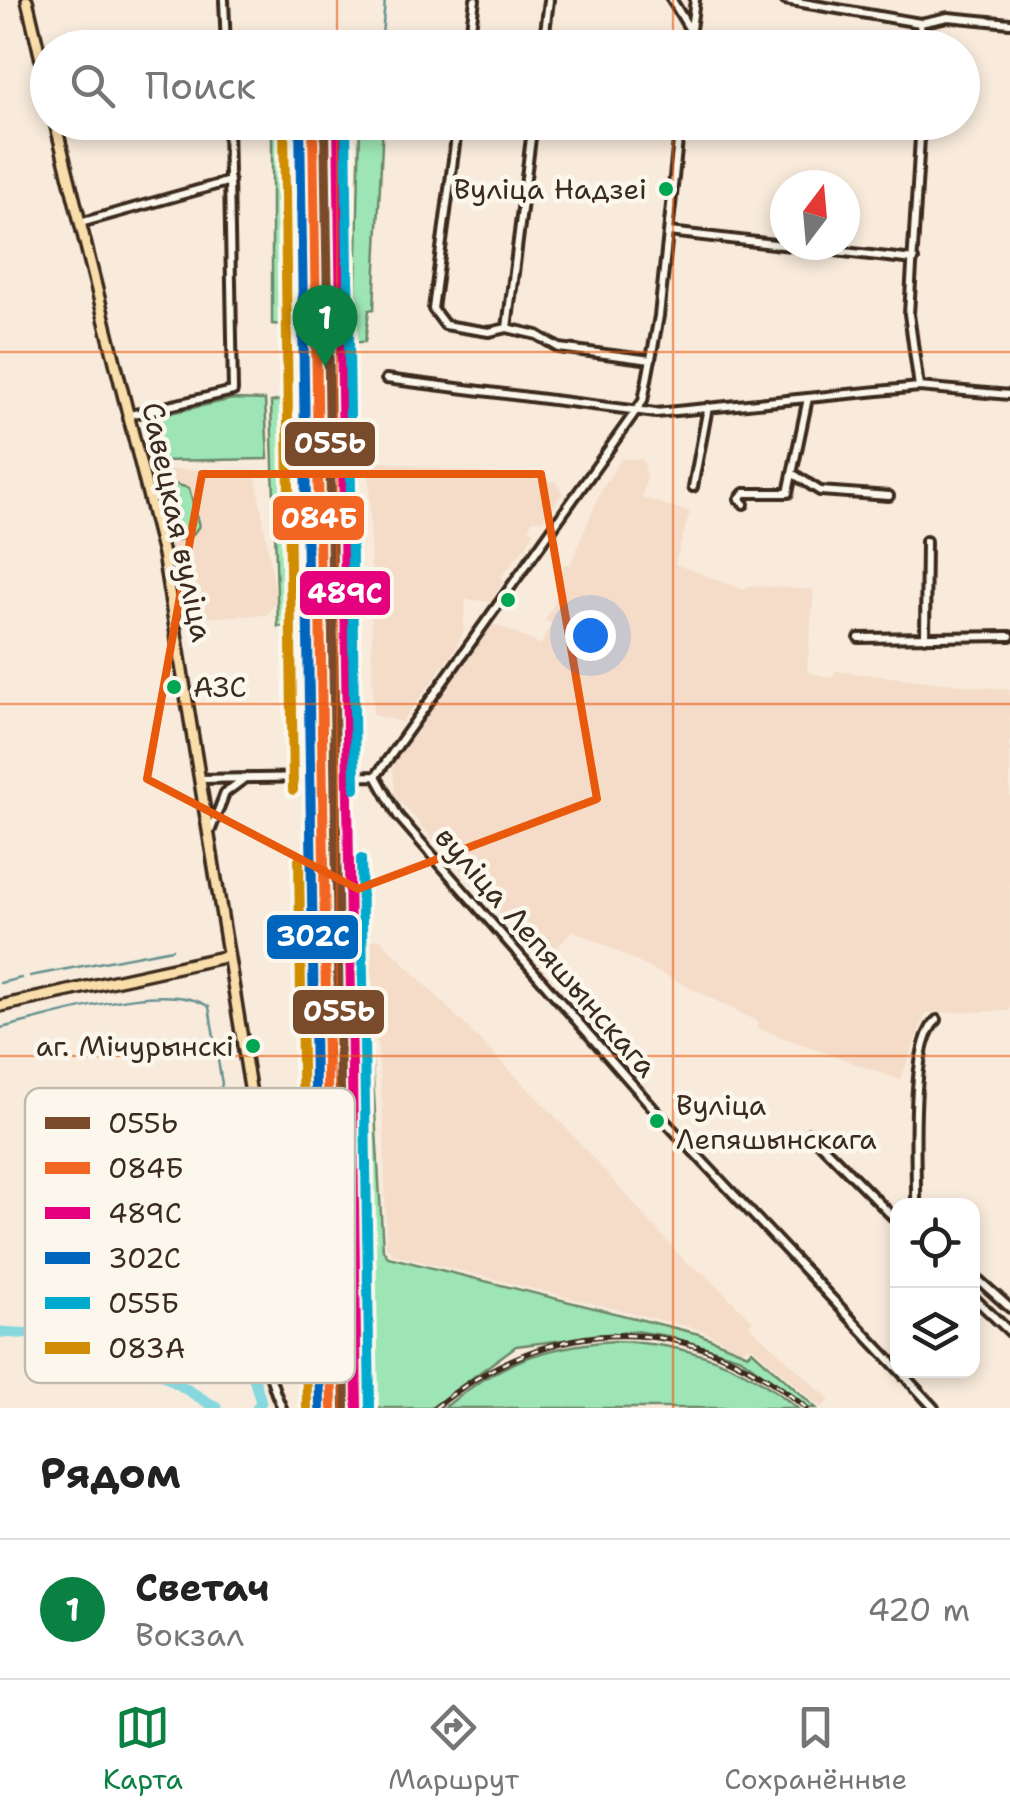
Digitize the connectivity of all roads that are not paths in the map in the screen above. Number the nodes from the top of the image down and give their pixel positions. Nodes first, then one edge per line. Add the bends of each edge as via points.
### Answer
1 (27, 0) edge
2 (224, 0) edge
3 (475, 0) edge
4 (549, 0) edge
5 (672, 0) edge
6 (696, 0) edge
7 (784, 0) edge
8 (920, 23) junction
9 (1010, 23) edge
10 (34, 30) edge
11 (225, 30) edge
12 (471, 30) edge
13 (545, 30) edge
14 (690, 30) joint
15 (921, 30) edge
16 (59, 140) edge
17 (229, 140) edge
18 (456, 140) edge
19 (531, 140) edge
20 (678, 140) edge
21 (920, 140) edge
22 (230, 180) junction
23 (80, 223) junction
24 (669, 232) junction
25 (914, 260) junction
26 (507, 328) junction
27 (651, 360) junction
28 (386, 379) dead end
29 (919, 387) junction
30 (1010, 395) edge
31 (808, 398) junction
32 (708, 407) junction
33 (638, 410) junction
34 (130, 415) junction
35 (791, 472) junction
36 (694, 487) dead end
37 (889, 496) dead end
38 (744, 504) dead end
39 (926, 541) dead end
40 (1010, 636) edge
41 (859, 638) dead end
42 (925, 638) junction
43 (248, 776) junction
44 (376, 776) junction
45 (200, 779) junction
46 (209, 834) junction
47 (228, 956) junction
48 (0, 1006) edge
49 (937, 1020) dead end
50 (250, 1088) edge
51 (810, 1133) dead end
52 (916, 1198) edge
53 (890, 1214) edge
54 (980, 1281) edge
55 (980, 1304) edge
56 (1010, 1308) edge
57 (1010, 1332) edge
58 (890, 1361) edge
59 (906, 1378) edge
60 (275, 1383) edge
61 (307, 1383) edge
62 (282, 1408) edge
63 (316, 1408) edge
64 (934, 1408) edge

1 - 10 main road
2 - 11 street
3 - 12 street
4 - 13 street
5 - 14 street
6 - 14 street
7 - 8 street
8 - 9 street via 948,17
8 - 15 street
16 - 23 main road, Савецкая вуліца
17 - 22 street
18 - 26 street via 433,309 445,325
19 - 26 street
20 - 24 street
21 - 25 street
22 - 23 street
22 - 34 street via 233,391
23 - 34 main road, Савецкая вуліца
24 - 25 street
24 - 27 street
25 - 29 street via 909,314
26 - 27 street via 559,348
27 - 33 street
28 - 33 street
29 - 30 street
29 - 31 street
31 - 32 street
31 - 35 street
32 - 33 street
32 - 36 street
33 - 44 street
34 - 45 main road, Савецкая вуліца via 163,554
35 - 37 street via 820,490
35 - 38 street via 788,493 744,493
39 - 42 street
40 - 42 street
41 - 42 street
43 - 44 street
43 - 45 street
43 - 46 street via 224,793
44 - 58 street, вуліца Лепяшынскага via 398,816 515,951
45 - 46 main road, Савецкая вуліца
46 - 47 main road, Савецкая вуліца
47 - 48 main road
47 - 50 main road, Савецкая вуліца
49 - 52 street via 921,1055
51 - 53 street
54 - 56 street
55 - 57 street
59 - 64 street, вуліца Лепяшынскага
60 - 62 street
61 - 63 main road, Савецкая вуліца

